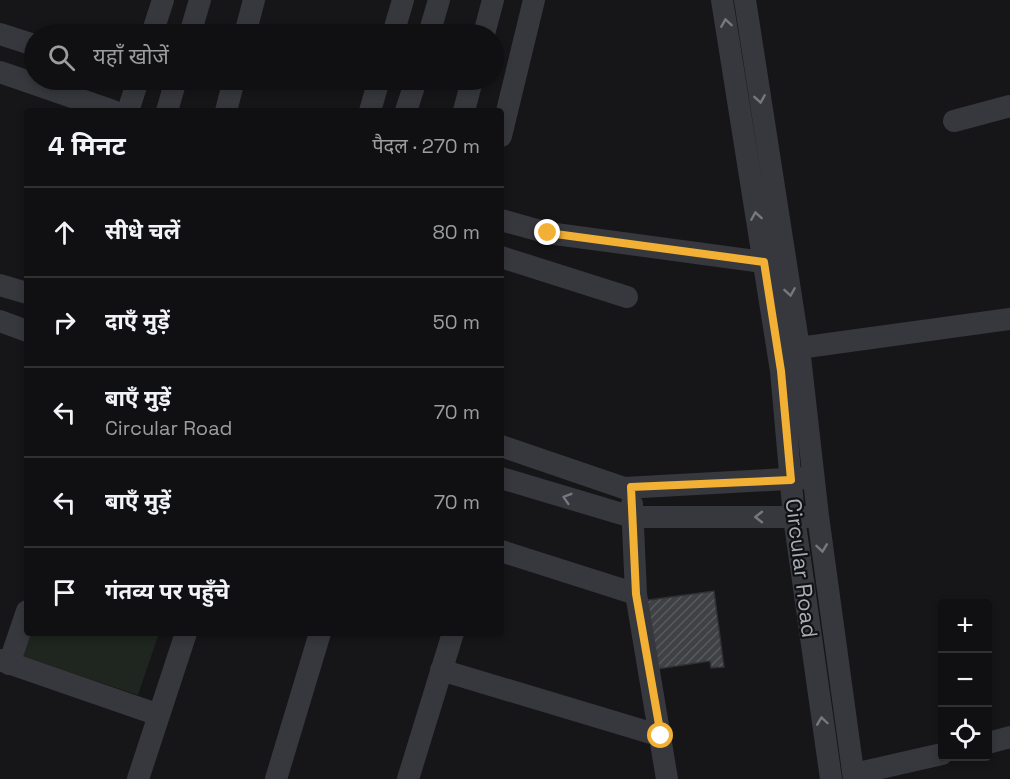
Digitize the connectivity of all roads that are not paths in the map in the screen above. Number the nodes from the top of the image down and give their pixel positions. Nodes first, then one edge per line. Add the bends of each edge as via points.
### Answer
1 (163, 0) edge
2 (200, 0) edge
3 (254, 0) edge
4 (403, 0) edge
5 (439, 0) edge
6 (493, 0) edge
7 (534, 0) edge
8 (722, 0) edge
9 (745, 0) edge
10 (155, 24) edge
11 (193, 24) edge
12 (248, 24) edge
13 (396, 24) edge
14 (432, 24) edge
15 (487, 24) edge
16 (0, 34) edge
17 (24, 42) edge
18 (0, 72) edge
19 (24, 80) edge
20 (52, 90) edge
21 (135, 90) edge
22 (160, 90) edge
23 (231, 90) edge
24 (376, 90) edge
25 (413, 90) edge
26 (469, 90) edge
27 (173, 99) edge
28 (1010, 106) edge
29 (104, 108) edge
30 (129, 108) edge
31 (227, 108) edge
32 (371, 108) edge
33 (407, 108) edge
34 (465, 108) edge
35 (954, 121) dead end
36 (504, 124) edge
37 (504, 221) edge
38 (504, 258) edge
39 (764, 262) junction
40 (0, 285) edge
41 (24, 292) edge
42 (627, 297) dead end
43 (1010, 319) edge
44 (0, 321) edge
45 (24, 330) edge
46 (799, 348) junction
47 (504, 448) edge
48 (814, 478) junction
49 (504, 479) edge
50 (791, 480) junction
51 (631, 487) junction
52 (818, 516) junction
53 (632, 517) junction
54 (794, 517) junction
55 (504, 552) edge
56 (636, 594) junction
57 (24, 618) edge
58 (185, 636) edge
59 (319, 636) edge
60 (452, 636) edge
61 (5, 662) edge
62 (441, 669) junction
63 (159, 714) junction
64 (661, 736) junction
65 (1010, 737) edge
66 (992, 742) edge
67 (938, 755) edge
68 (854, 777) edge
69 (138, 779) edge
70 (276, 779) edge
71 (408, 779) edge
72 (667, 779) edge
73 (831, 779) edge

1 - 10 street
2 - 11 street
3 - 12 street
4 - 13 street
5 - 14 street
6 - 15 street
7 - 36 street
39 -> 8 street, Circular Road
9 -> 46 street, Circular Road
16 - 17 street
18 - 19 street
20 - 29 street
21 - 30 street
22 - 27 street
23 - 31 street
24 - 32 street
25 - 33 street
26 - 34 street
28 - 35 street
37 - 39 street via 548,233
38 - 42 street
39 - 50 street, Circular Road via 781,371
40 - 41 street
43 - 46 street
44 - 45 street
46 - 48 street, Circular Road
47 - 51 street via 624,488
48 - 50 street
48 - 52 street, Circular Road
53 -> 49 street
50 - 51 street
50 - 54 street, Circular Road
51 - 53 street
52 - 54 street
52 -> 68 street, Circular Road
54 -> 53 street
53 - 56 street
73 -> 54 street, Circular Road
55 - 56 street
56 - 64 street
57 - 61 street
58 - 63 street
59 - 70 street
60 - 62 street
61 - 63 street
62 - 64 street
62 - 71 street
63 - 69 street
64 - 72 street
65 - 66 street
67 - 68 street

